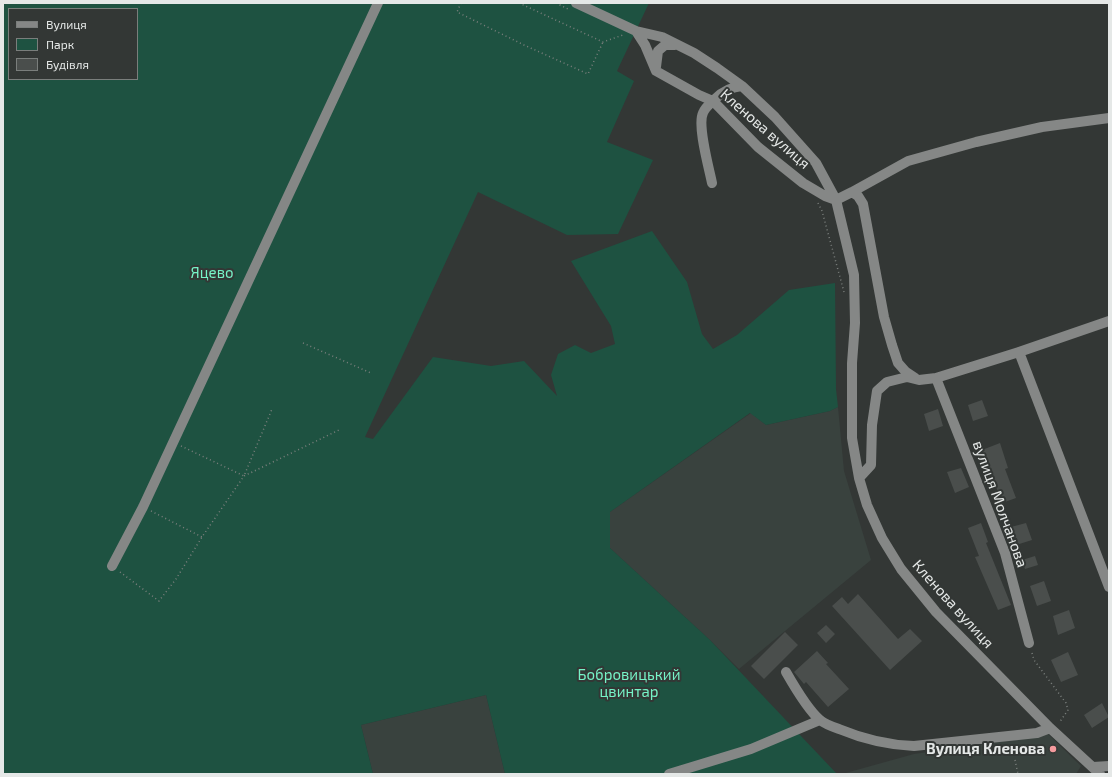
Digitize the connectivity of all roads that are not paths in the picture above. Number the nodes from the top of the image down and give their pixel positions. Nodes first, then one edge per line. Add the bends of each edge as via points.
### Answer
1 (378, 3) edge
2 (576, 3) edge
3 (636, 31) junction
4 (677, 45) junction
5 (656, 71) junction
6 (742, 86) junction
7 (713, 101) junction
8 (1109, 118) edge
9 (712, 183) dead end
10 (852, 192) junction
11 (836, 200) junction
12 (1109, 321) edge
13 (1019, 352) junction
14 (936, 378) junction
15 (918, 380) junction
16 (859, 478) junction
17 (112, 566) road end
18 (1109, 587) edge
19 (1029, 644) road end
20 (786, 672) dead end
21 (820, 720) junction
22 (1052, 730) junction
23 (1109, 766) edge
24 (1097, 770) edge
25 (669, 774) edge

1 - 17 street via 143,507
2 - 3 street, Кленова вулиця
3 - 4 street, Кленова вулиця via 662,37
3 - 5 street
4 - 5 street via 665,45 658,51
4 - 6 street, Кленова вулиця via 694,53
5 - 7 street, Кленова вулиця
6 - 7 street via 731,87
6 - 11 street, Кленова вулиця via 775,117 816,163
7 - 9 street via 702,113 701,125
7 - 11 street, Кленова вулиця via 758,147 803,183
8 - 10 street via 1042,127 908,161
10 - 11 street
10 - 15 street via 863,204 884,318 898,363
11 - 16 street, Кленова вулиця via 854,275 852,438
12 - 13 street
13 - 14 street
13 - 18 street
14 - 15 street
14 - 19 street, вулиця Молчанова via 1005,553
15 - 16 street via 907,377 887,382 877,392 872,425 871,465
16 - 22 street, Кленова вулиця via 867,505 900,569 936,612
20 - 21 street via 797,692
21 - 22 street via 855,736 914,746
21 - 25 street via 751,749
22 - 24 street, Кленова вулиця via 1072,752
23 - 24 street

